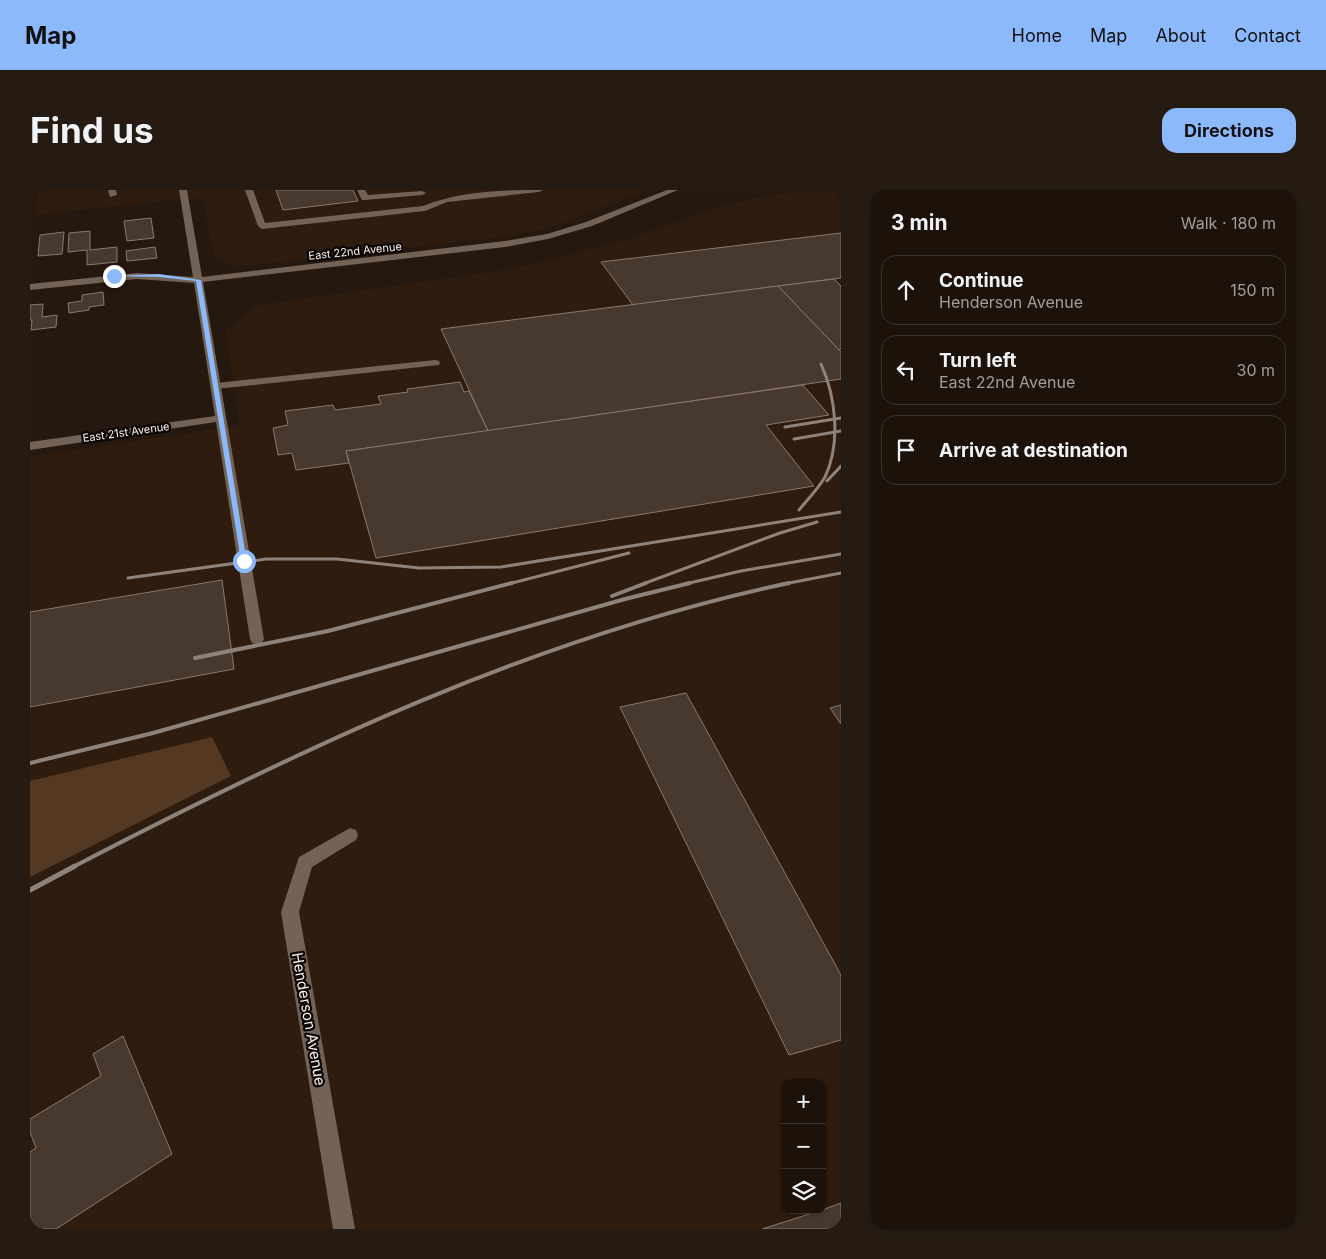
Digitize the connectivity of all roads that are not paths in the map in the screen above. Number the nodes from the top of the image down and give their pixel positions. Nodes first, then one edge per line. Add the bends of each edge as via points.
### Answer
1 (183, 190) edge
2 (250, 190) edge
3 (361, 190) edge
4 (539, 190) edge
5 (674, 190) edge
6 (422, 191) edge
7 (430, 206) junction
8 (198, 280) junction
9 (30, 286) edge
10 (435, 363) dead end
11 (216, 386) junction
12 (221, 418) junction
13 (30, 446) edge
14 (257, 640) dead end
15 (350, 835) dead end
16 (344, 1229) edge

1 - 8 street
2 - 7 street via 262,226
3 - 6 street via 365,198
4 - 7 street via 445,200
5 - 8 street, East 22nd Avenue via 589,224 548,236 505,244
6 - 7 street
8 - 9 street, East 22nd Avenue via 136,276
8 - 11 street
10 - 11 street
11 - 12 street
12 - 13 street, East 21st Avenue
12 - 14 street
15 - 16 street, Henderson Avenue via 305,862 290,912

